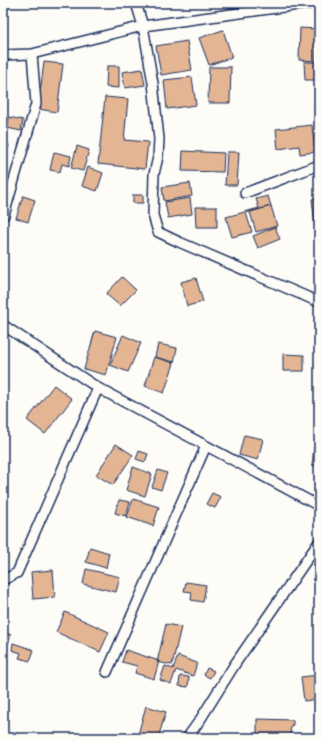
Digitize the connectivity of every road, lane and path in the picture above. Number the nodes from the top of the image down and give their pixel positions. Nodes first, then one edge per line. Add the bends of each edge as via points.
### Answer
1 (136, 3) edge
2 (314, 3) edge
3 (143, 26) junction
4 (32, 54) junction
5 (3, 55) edge
6 (319, 165) edge
7 (245, 193) dead end
8 (4, 215) dead end
9 (319, 302) edge
10 (3, 325) edge
11 (98, 388) junction
12 (206, 446) junction
13 (319, 506) edge
14 (319, 542) edge
15 (3, 580) edge
16 (107, 672) dead end
17 (187, 738) edge

1 - 3 street
2 - 3 street
3 - 4 street
3 - 9 street via 159,139 154,174 153,214 158,232
4 - 5 street
4 - 8 street via 36,104
6 - 7 street
10 - 11 street
11 - 12 street
11 - 15 street via 17,573
12 - 13 street
12 - 16 street
14 - 17 street

